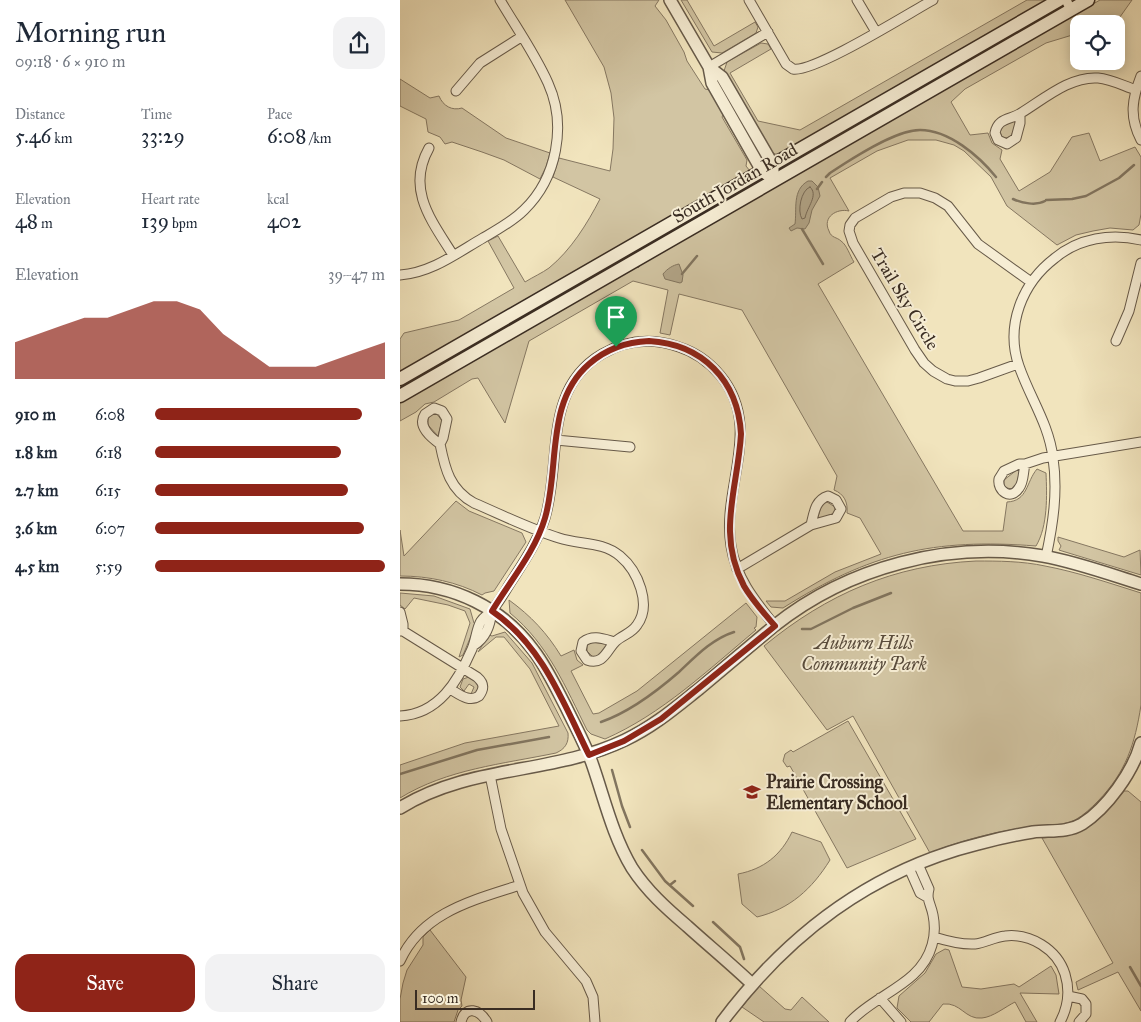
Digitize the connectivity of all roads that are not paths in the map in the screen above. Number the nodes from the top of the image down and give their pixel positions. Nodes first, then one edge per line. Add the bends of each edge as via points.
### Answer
1 (500, 0) edge
2 (670, 0) edge
3 (749, 0) edge
4 (857, 0) edge
5 (933, 0) edge
6 (1059, 0) edge
7 (1088, 0) edge
8 (1068, 5) edge
9 (768, 32) junction
10 (876, 32) junction
11 (522, 37) junction
12 (709, 67) junction
13 (1141, 76) edge
14 (1136, 90) junction
15 (456, 92) dead end
16 (1020, 115) dead end
17 (1141, 140) edge
18 (429, 148) dead end
19 (768, 168) junction
20 (774, 180) junction
21 (1141, 240) edge
22 (453, 255) junction
23 (1141, 264) edge
24 (400, 275) edge
25 (1031, 282) junction
26 (1116, 341) dead end
27 (1018, 364) junction
28 (400, 379) edge
29 (400, 396) edge
30 (556, 440) junction
31 (1141, 442) edge
32 (440, 444) dead end
33 (630, 447) dead end
34 (1053, 456) junction
35 (1025, 464) dead end
36 (811, 525) dead end
37 (540, 531) junction
38 (1046, 556) junction
39 (737, 569) junction
40 (400, 584) edge
41 (1141, 584) edge
42 (492, 611) junction
43 (400, 612) edge
44 (775, 626) junction
45 (402, 631) edge
46 (615, 642) dead end
47 (462, 668) junction
48 (450, 689) junction
49 (400, 716) edge
50 (1141, 743) edge
51 (589, 755) junction
52 (490, 775) junction
53 (400, 808) edge
54 (913, 866) junction
55 (520, 886) junction
56 (934, 937) junction
57 (400, 961) edge
58 (752, 984) junction
59 (1068, 996) junction
60 (880, 998) junction
61 (461, 1022) edge
62 (487, 1022) edge
63 (595, 1022) edge
64 (722, 1022) edge
65 (850, 1022) edge
66 (901, 1022) edge
67 (1060, 1022) edge
68 (1079, 1022) edge

1 - 11 street
2 - 12 street
3 - 9 street
4 - 10 street
5 - 10 street
6 - 19 main road, South Jordan Road
7 - 8 main road, South Jordan Road
8 - 20 main road, South Jordan Road
9 - 10 street via 792,72 827,59
9 - 12 street
11 - 15 street via 480,63
11 - 22 street via 546,79 554,102 558,134 554,159 543,186 524,210 504,226
12 - 19 street via 712,83
13 - 14 street
14 - 16 street via 1100,78 1079,80
14 - 17 street via 1132,113
18 - 22 street via 420,165 420,190 426,210
19 - 20 street
19 - 28 main road, South Jordan Road
20 - 29 main road, South Jordan Road
21 - 25 street via 1112,236 1085,241 1054,258
22 - 24 street via 429,268
23 - 26 street via 1131,306
25 - 27 street via 1020,303 1015,325
25 - 27 street, Trail Sky Circle via 978,244 948,206 929,195 911,192 890,197 845,225 919,357 946,383 974,380
27 - 34 street via 1043,420
30 - 33 street
30 - 37 street via 550,498
30 - 39 street via 569,388 586,366 600,355 624,345 649,341 674,345 701,357 729,387 740,420 741,441 729,525 730,546
31 - 34 street
32 - 37 street via 450,480 462,496
34 - 35 street
34 - 38 street via 1054,503
36 - 39 street
37 - 42 street
37 - 46 street via 560,539 600,545 618,554 629,566 642,598 643,614 635,628
38 - 41 street
38 - 44 street via 992,552 944,555 896,564 848,581 814,599
39 - 44 street via 748,591
40 - 42 street via 457,593
42 - 47 street via 490,625 473,646
42 - 51 street via 519,633 540,659
43 - 45 street via 404,624
44 - 51 street via 661,719 624,741
45 - 47 street
47 - 48 street
47 - 48 street via 482,683 480,696 472,699
48 - 49 street via 428,709
50 - 54 street via 1122,782 1082,824 1065,830 999,838 954,850
51 - 52 street
51 - 58 street via 615,836 636,874 662,904
52 - 53 street via 441,788
52 - 55 street via 502,829
54 - 56 street via 929,889 927,897
54 - 58 street via 868,888 819,921
55 - 57 street via 442,914 414,938
55 - 63 street via 545,932 586,981 593,997
56 - 59 street via 967,944 1009,936 1035,941 1052,953 1062,966
56 - 60 street via 930,951 918,970
58 - 64 street
59 - 67 street
59 - 68 street via 1082,999 1086,1004 1086,1014
60 - 65 street
60 - 66 street
61 - 62 street via 466,1012 472,1011 481,1014

